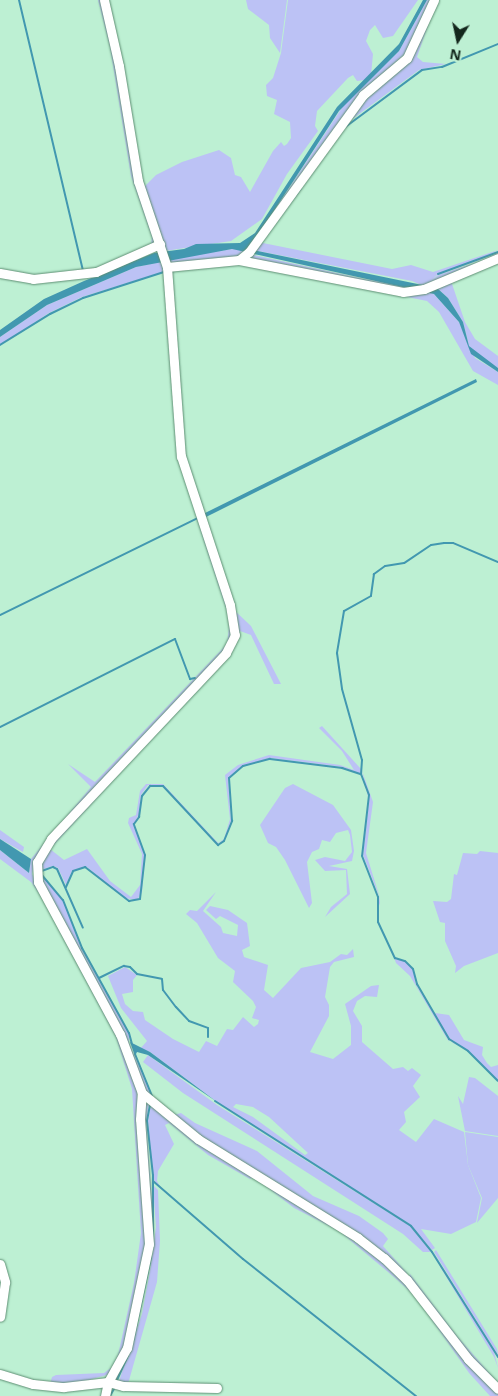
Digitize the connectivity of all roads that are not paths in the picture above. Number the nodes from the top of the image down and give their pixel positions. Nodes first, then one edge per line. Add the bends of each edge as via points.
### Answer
1 (104, 0) edge
2 (434, 0) edge
3 (160, 244) junction
4 (498, 258) edge
5 (239, 260) junction
6 (166, 266) junction
7 (0, 273) edge
8 (142, 1093) junction
9 (0, 1264) edge
10 (0, 1317) edge
11 (0, 1374) edge
12 (108, 1382) junction
13 (217, 1388) dead end
14 (498, 1389) edge
15 (105, 1396) edge

1 - 3 street via 119,66 138,181
2 - 5 street via 406,58 363,95 279,214
3 - 6 street
3 - 7 street via 96,272 33,279
4 - 5 street via 424,289 403,292
5 - 6 street
6 - 8 street via 181,456 230,605 235,635 226,653 51,839 36,870 38,882 120,1034
8 - 12 street via 140,1119 149,1244 126,1348
8 - 14 street via 198,1139 358,1238 384,1258 408,1280 468,1359
9 - 10 street via 5,1282
11 - 12 street via 50,1386
12 - 13 street via 139,1387
12 - 15 street

